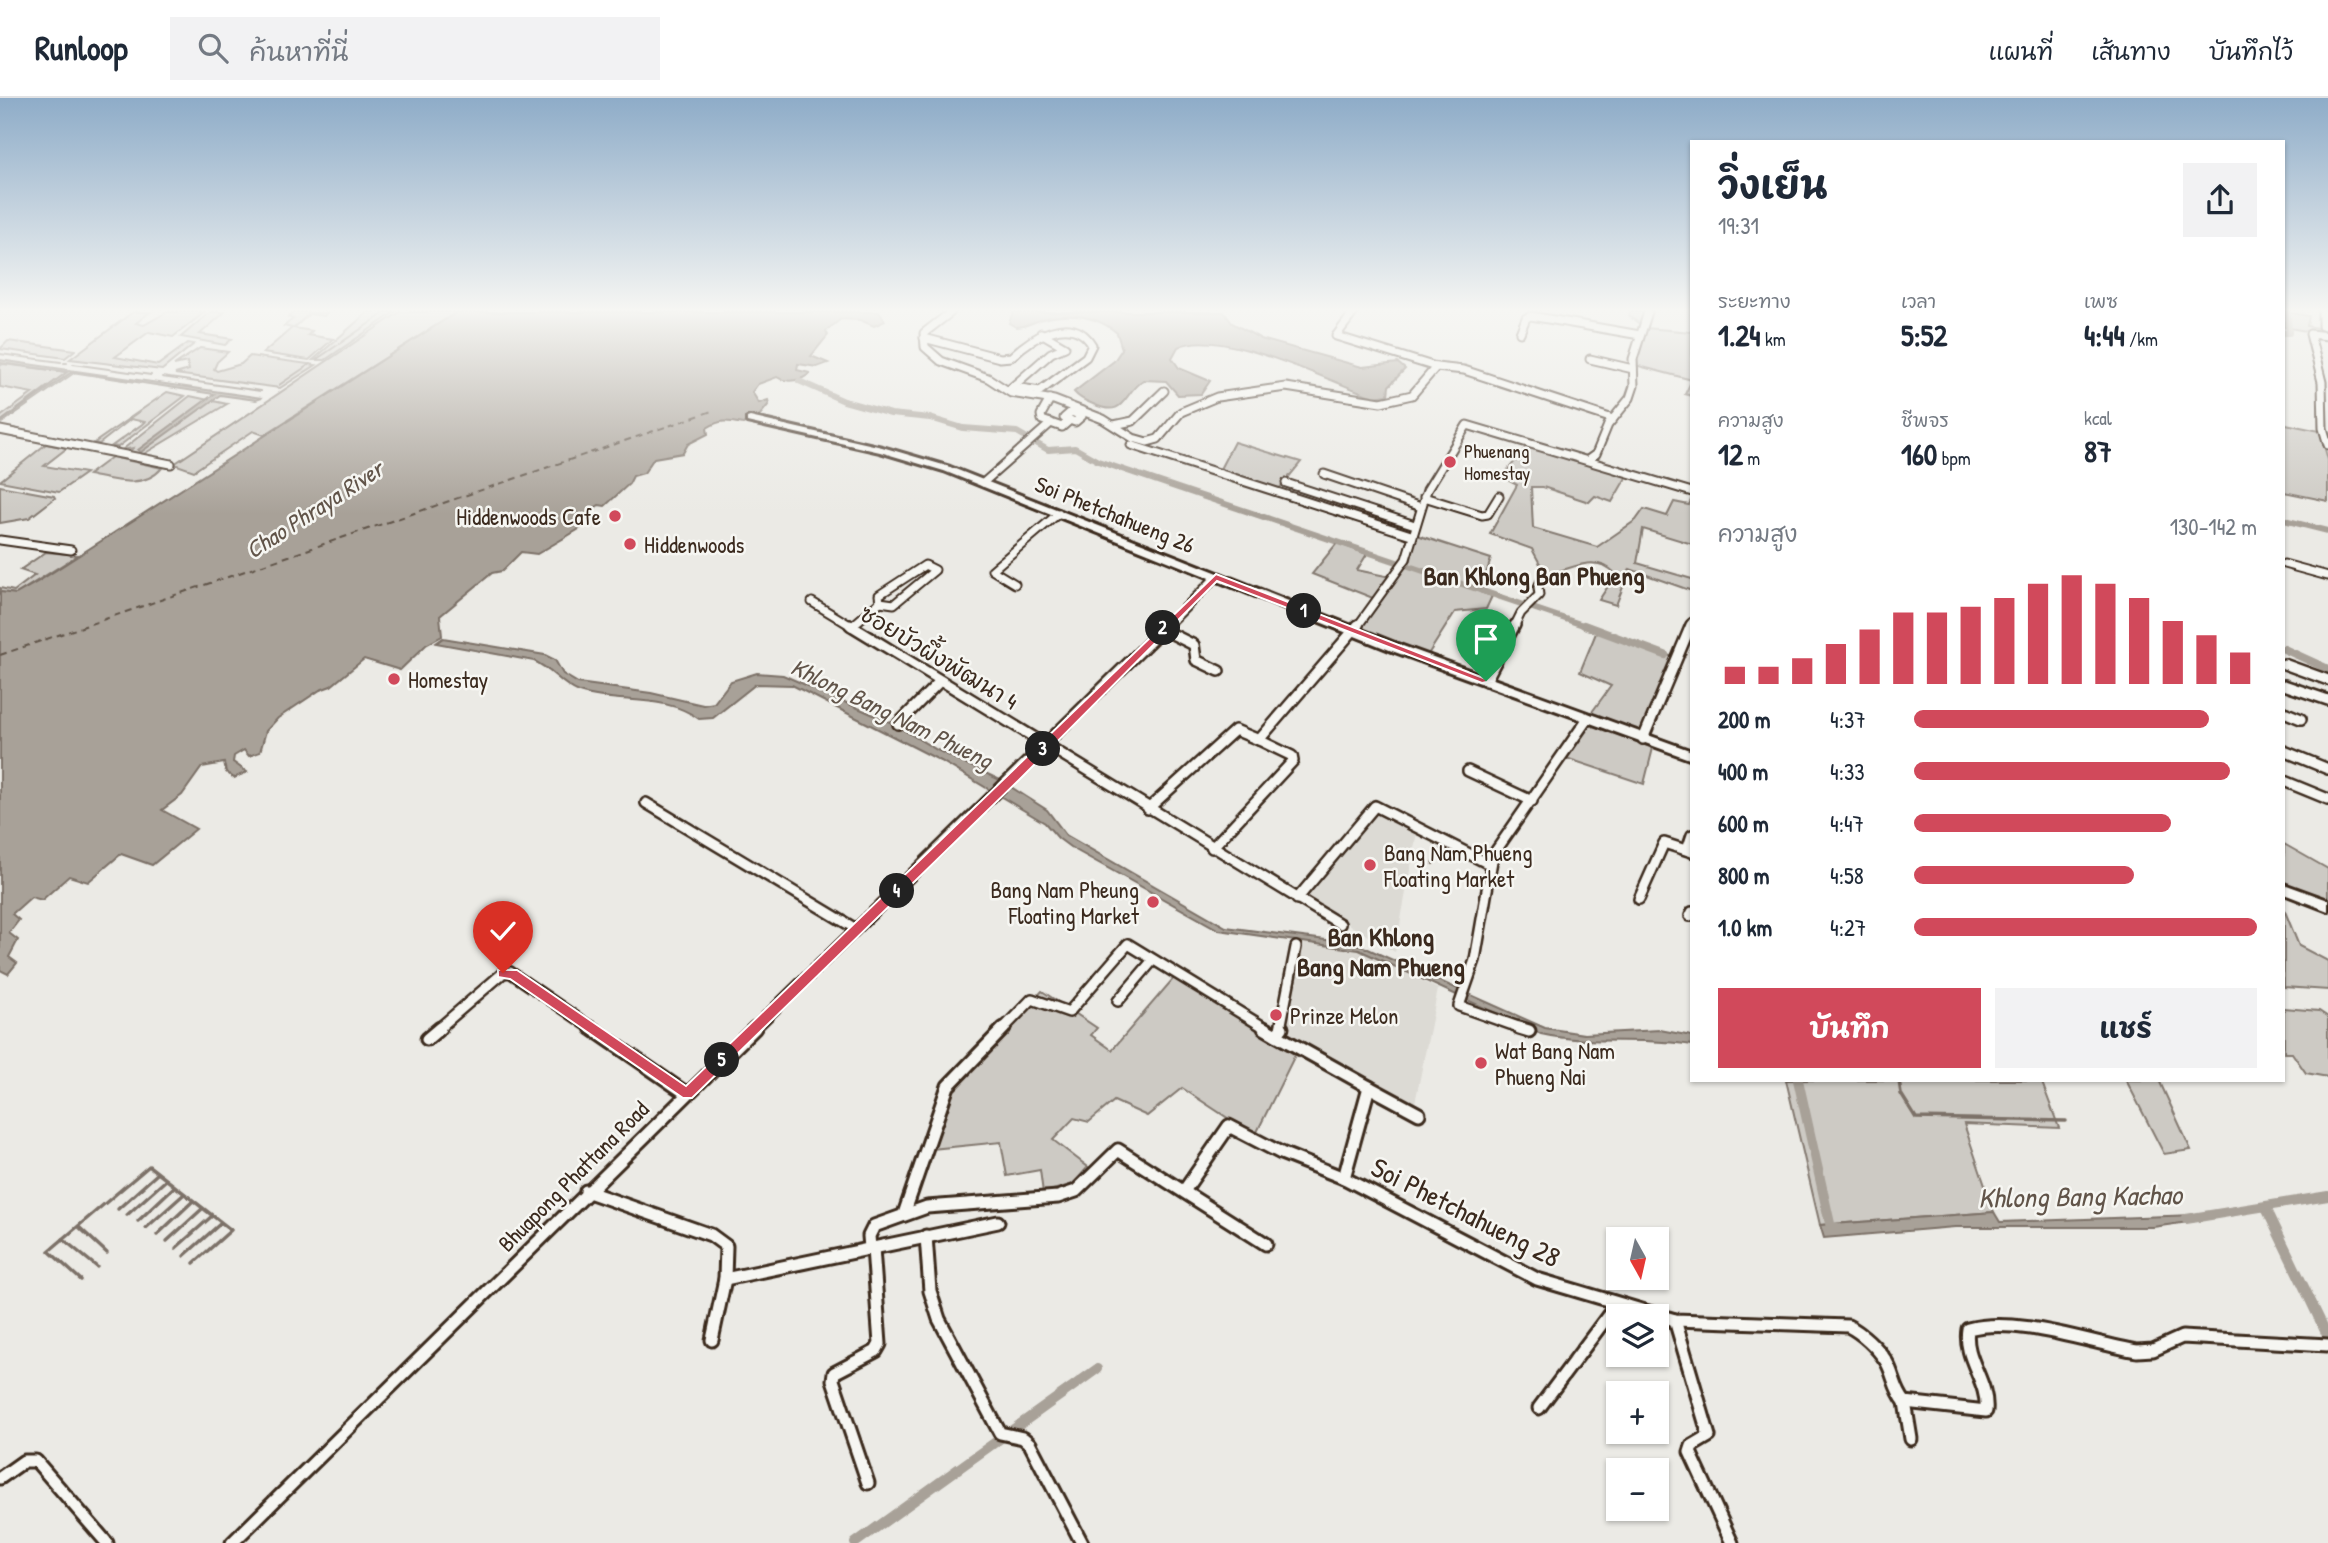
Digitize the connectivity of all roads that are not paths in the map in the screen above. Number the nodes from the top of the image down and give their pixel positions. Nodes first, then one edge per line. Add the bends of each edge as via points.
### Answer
1 (990, 379) edge
2 (1022, 379) edge
3 (1055, 379) edge
4 (1425, 379) edge
5 (1493, 379) edge
6 (1634, 379) edge
7 (2324, 379) edge
8 (1014, 387) junction
9 (1005, 390) junction
10 (1164, 391) dead end
11 (1049, 400) junction
12 (1613, 419) junction
13 (750, 420) dead end
14 (1070, 420) dead end
15 (1051, 423) junction
16 (1114, 425) junction
17 (0, 430) edge
18 (1131, 445) dead end
19 (2328, 445) edge
20 (1589, 459) junction
21 (171, 464) dead end
22 (1324, 474) dead end
23 (983, 483) junction
24 (1286, 484) dead end
25 (1690, 491) edge
26 (1424, 496) junction
27 (1499, 496) dead end
28 (1421, 507) junction
29 (1059, 513) junction
30 (1415, 525) junction
31 (1411, 535) junction
32 (0, 540) edge
33 (71, 550) dead end
34 (2285, 564) edge
35 (2328, 576) edge
36 (1216, 577) junction
37 (1543, 577) dead end
38 (1015, 584) dead end
39 (812, 602) dead end
40 (880, 602) junction
41 (851, 627) junction
42 (1690, 627) edge
43 (1162, 629) junction
44 (1353, 632) junction
45 (2285, 664) edge
46 (1220, 671) dead end
47 (2328, 680) edge
48 (940, 681) junction
49 (1486, 681) junction
50 (2285, 685) edge
51 (2328, 700) edge
52 (2285, 712) edge
53 (1588, 718) junction
54 (2301, 719) dead end
55 (898, 724) dead end
56 (1643, 738) junction
57 (1259, 740) junction
58 (1046, 746) junction
59 (2285, 751) edge
60 (1690, 755) edge
61 (2328, 769) edge
62 (1468, 771) dead end
63 (2285, 781) edge
64 (2328, 799) edge
65 (1532, 801) junction
66 (646, 803) dead end
67 (1148, 809) junction
68 (1212, 848) junction
69 (1689, 851) edge
70 (1489, 863) junction
71 (2285, 889) edge
72 (1297, 899) junction
73 (1639, 899) dead end
74 (2328, 906) edge
75 (1340, 924) dead end
76 (856, 929) junction
77 (1296, 947) dead end
78 (1153, 960) junction
79 (1118, 1001) dead end
80 (1529, 1031) dead end
81 (1276, 1035) junction
82 (427, 1039) dead end
83 (1369, 1087) junction
84 (687, 1094) junction
85 (1419, 1114) dead end
86 (1344, 1178) junction
87 (586, 1191) junction
88 (1184, 1191) junction
89 (904, 1214) junction
90 (998, 1222) dead end
91 (926, 1236) junction
92 (1266, 1244) dead end
93 (872, 1248) junction
94 (725, 1279) junction
95 (1613, 1304) edge
96 (1606, 1318) edge
97 (1669, 1318) edge
98 (1675, 1320) junction
99 (712, 1340) dead end
100 (2328, 1345) edge
101 (1905, 1402) junction
102 (1539, 1408) dead end
103 (1911, 1439) dead end
104 (0, 1478) edge
105 (868, 1483) dead end
106 (107, 1543) edge
107 (232, 1543) edge
108 (1082, 1543) edge
109 (1732, 1543) edge

1 - 9 street
2 - 8 street
3 - 8 street via 1040,391
4 - 16 street via 1412,395 1398,400 1358,401 1286,387 1195,404 1153,442 1133,439
5 - 12 street
6 - 12 street via 1630,398
7 - 19 street via 2323,428
8 - 9 street
9 - 11 street
10 - 16 street via 1133,421
11 - 15 street via 1040,418
11 - 16 street
12 - 20 street
13 - 23 street, Soi Phetchahueng 26 via 882,450
14 - 15 street via 1062,427
15 - 23 street
17 - 21 street
18 - 31 street
20 - 25 street
20 - 26 street via 1470,425 1450,446
22 - 28 street
23 - 29 street, Soi Phetchahueng 26
24 - 30 street
26 - 27 street via 1482,515 1488,514
26 - 28 street
28 - 30 street
29 - 36 street, Soi Phetchahueng 26
29 - 38 street via 992,570
30 - 31 street
31 - 44 street via 1404,562
32 - 33 street
34 - 35 street
36 - 43 street, Bhuapong Phattana Road
36 - 44 street, Soi Phetchahueng 26
37 - 49 street via 1539,595 1521,613
39 - 41 street, ซอยบัวผึ้งพัฒนา 4
40 - 40 street via 879,595 919,568 925,565 935,570 891,605
40 - 41 street
41 - 48 street, ซอยบัวผึ้งพัฒนา 4
42 - 56 street
43 - 46 street via 1194,645 1196,660
43 - 58 street, Bhuapong Phattana Road
44 - 49 street, Soi Phetchahueng 26
44 - 57 street
45 - 47 street
48 - 55 street
48 - 58 street, ซอยบัวผึ้งพัฒนา 4
49 - 53 street, Soi Phetchahueng 26
50 - 51 street
52 - 54 street
53 - 56 street, Soi Phetchahueng 26
53 - 65 street
56 - 60 street, Soi Phetchahueng 26
57 - 67 street via 1235,730
57 - 68 street via 1292,756 1293,761
58 - 67 street, ซอยบัวผึ้งพัฒนา 4
58 - 76 street, Bhuapong Phattana Road
59 - 61 street
62 - 65 street
63 - 64 street
65 - 70 street
66 - 76 street
67 - 68 street, ซอยบัวผึ้งพัฒนา 4
68 - 72 street, ซอยบัวผึ้งพัฒนา 4
69 - 73 street via 1664,843
70 - 72 street via 1375,806
70 - 80 street via 1475,960 1459,1006
71 - 74 street
72 - 75 street, ซอยบัวผึ้งพัฒนา 4
76 - 84 street, Bhuapong Phattana Road
77 - 81 street via 1283,1026
78 - 79 street
78 - 81 street
78 - 89 street via 1128,944 1123,947 1069,1012 1032,999 948,1086
81 - 83 street
82 - 84 street via 503,973 510,972
83 - 85 street
83 - 86 street
84 - 87 street, Bhuapong Phattana Road
86 - 88 street, Soi Phetchahueng 28 via 1229,1126
86 - 95 street, Soi Phetchahueng 28 via 1508,1266
87 - 94 street via 711,1235 727,1250
87 - 107 street, Bhuapong Phattana Road
88 - 89 street via 1118,1150 1070,1194
88 - 92 street
89 - 93 street via 874,1226 869,1236
90 - 91 street
91 - 93 street
91 - 108 street via 930,1291 939,1319 1000,1433 1030,1444
93 - 94 street
93 - 105 street via 880,1344 876,1352 834,1374 832,1380
94 - 99 street
96 - 102 street
97 - 98 street, Soi Phetchahueng 28
98 - 101 street, Soi Phetchahueng 28 via 1848,1326 1860,1332 1886,1361 1896,1391
98 - 109 street via 1709,1436 1690,1452
100 - 101 street via 2182,1337 2153,1350 2137,1351 1978,1325 1966,1334 1986,1410
101 - 103 street, Soi Phetchahueng 28
104 - 106 street via 24,1461 36,1461

